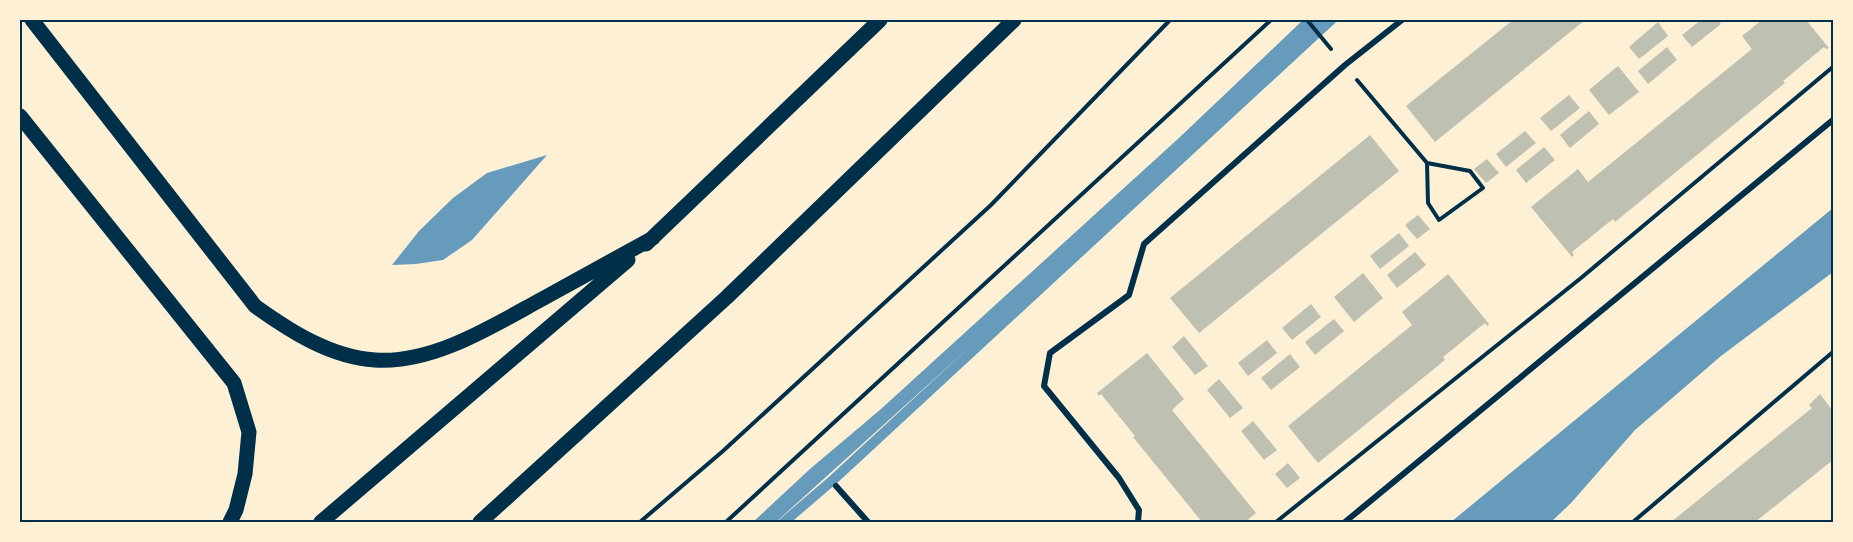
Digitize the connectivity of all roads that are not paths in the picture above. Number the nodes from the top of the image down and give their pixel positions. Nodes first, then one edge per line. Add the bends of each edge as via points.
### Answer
1 (32, 20) edge
2 (880, 20) edge
3 (1014, 20) edge
4 (1402, 20) edge
5 (20, 116) edge
6 (1833, 118) edge
7 (653, 238) junction
8 (836, 486) dead end
9 (230, 522) edge
10 (321, 522) edge
11 (480, 522) edge
12 (868, 522) edge
13 (1138, 522) edge
14 (1345, 522) edge

1 - 7 main road via 255,306 290,331 335,351 375,360 416,357 465,340
2 - 7 main road
3 - 11 main road via 727,297
4 - 13 street via 1345,65 1144,244 1129,295 1050,353 1044,386 1119,478 1139,510
5 - 9 main road via 234,382 249,432 245,474
6 - 14 street
7 - 10 main road
8 - 12 street

